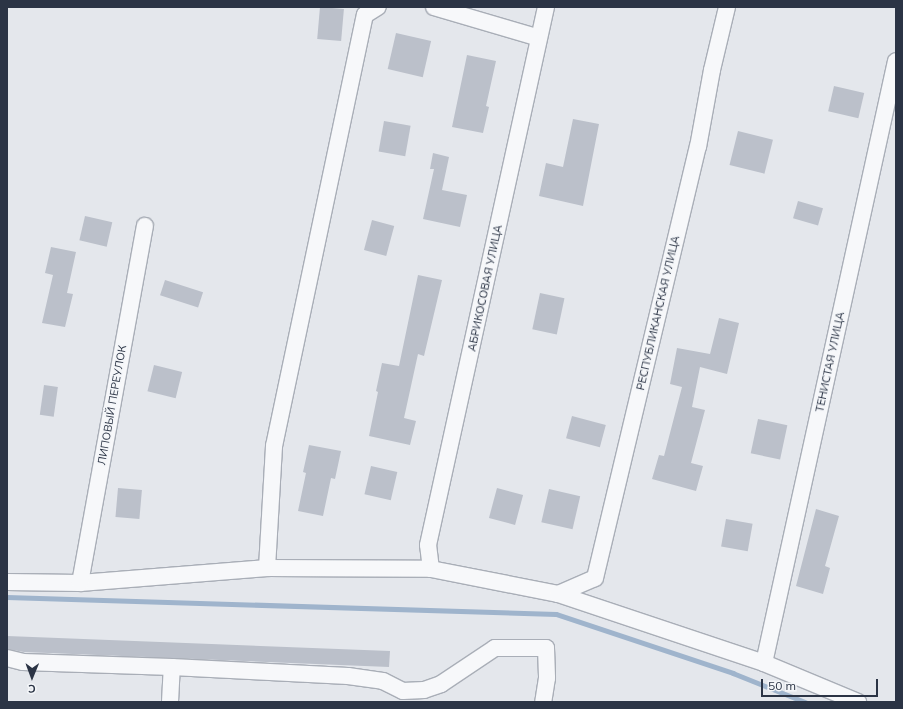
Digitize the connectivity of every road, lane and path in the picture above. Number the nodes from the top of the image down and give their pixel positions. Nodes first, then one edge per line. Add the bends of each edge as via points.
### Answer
1 (378, 7) edge
2 (434, 7) edge
3 (546, 7) edge
4 (727, 7) edge
5 (540, 38) junction
6 (896, 61) edge
7 (145, 226) dead end
8 (267, 568) junction
9 (431, 569) junction
10 (7, 582) edge
11 (80, 583) junction
12 (558, 594) junction
13 (7, 658) edge
14 (764, 663) junction
15 (172, 667) junction
16 (401, 696) edge
17 (170, 702) edge
18 (543, 702) edge
19 (858, 702) edge

1 - 8 street via 365,15 274,446
2 - 5 street
3 - 5 street, АБРИКОСОВАЯ УЛИЦА
4 - 12 street, РЕСПУБЛИКАНСКАЯ УЛИЦА via 698,147 595,578
5 - 9 street, АБРИКОСОВАЯ УЛИЦА via 428,545
6 - 14 street, ТЕНИСТАЯ УЛИЦА
7 - 11 street, ЛИПОВЫЙ ПЕРЕУЛОК
8 - 9 street
8 - 11 street
9 - 12 street
10 - 11 street
12 - 14 street
13 - 15 street via 23,662
14 - 19 street
15 - 16 street via 348,676 383,681
15 - 17 street
16 - 18 street via 441,684 495,648 546,648 547,678

